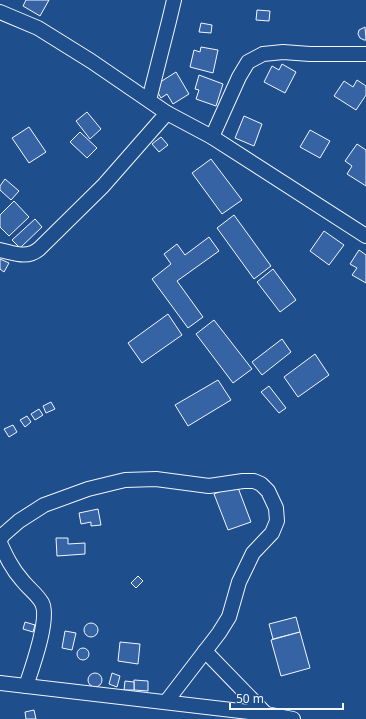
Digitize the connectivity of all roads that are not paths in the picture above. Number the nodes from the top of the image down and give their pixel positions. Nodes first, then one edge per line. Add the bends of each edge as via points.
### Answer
1 (174, 0) edge
2 (0, 12) edge
3 (366, 54) edge
4 (149, 100) junction
5 (167, 113) junction
6 (212, 137) junction
7 (366, 236) edge
8 (0, 250) edge
9 (0, 542) edge
10 (205, 651) junction
11 (0, 683) edge
12 (26, 686) junction
13 (166, 702) junction
14 (266, 714) junction
15 (289, 719) edge
16 (293, 719) edge

1 - 4 street
2 - 4 street via 38,28
3 - 6 street via 283,52 263,54 248,62 239,76
4 - 5 street
5 - 6 street
5 - 8 street via 103,186 39,249 23,255
6 - 7 street
9 - 10 street via 3,535 18,521 44,505 88,489 125,480 156,479 209,486 243,481 261,484 268,490 276,508 277,521 272,533 253,554 239,582 229,617
9 - 12 street via 8,560 41,601 45,612
10 - 13 street
10 - 14 street
11 - 12 street
12 - 13 street
13 - 14 street
14 - 15 street
15 - 16 street

